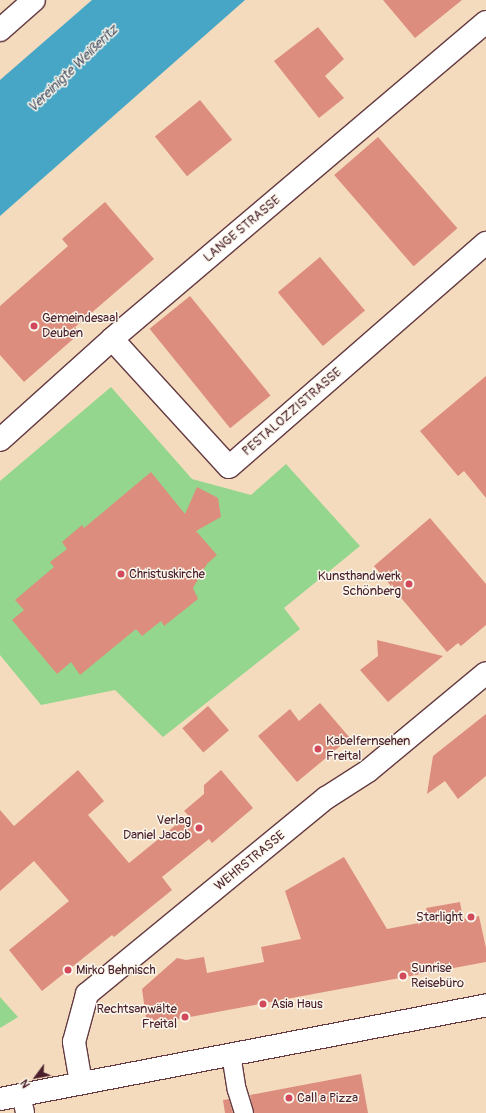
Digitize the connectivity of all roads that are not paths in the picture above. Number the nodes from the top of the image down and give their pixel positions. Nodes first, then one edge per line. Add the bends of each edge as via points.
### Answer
1 (34, 0) edge
2 (486, 22) edge
3 (0, 30) edge
4 (486, 243) edge
5 (112, 339) junction
6 (0, 440) edge
7 (486, 673) edge
8 (486, 1005) edge
9 (231, 1054) junction
10 (81, 1083) junction
11 (0, 1099) edge
12 (23, 1104) edge
13 (244, 1113) edge

1 - 3 street
2 - 5 street, LANGE STRASSE
4 - 5 street, PESTALOZZISTRASSE via 230,467
5 - 6 street, LANGE STRASSE
7 - 10 street, WEHRSTRASSE via 368,771 326,798 87,994 74,1042
8 - 9 street
9 - 10 street
9 - 13 lane
10 - 12 street
11 - 12 street

